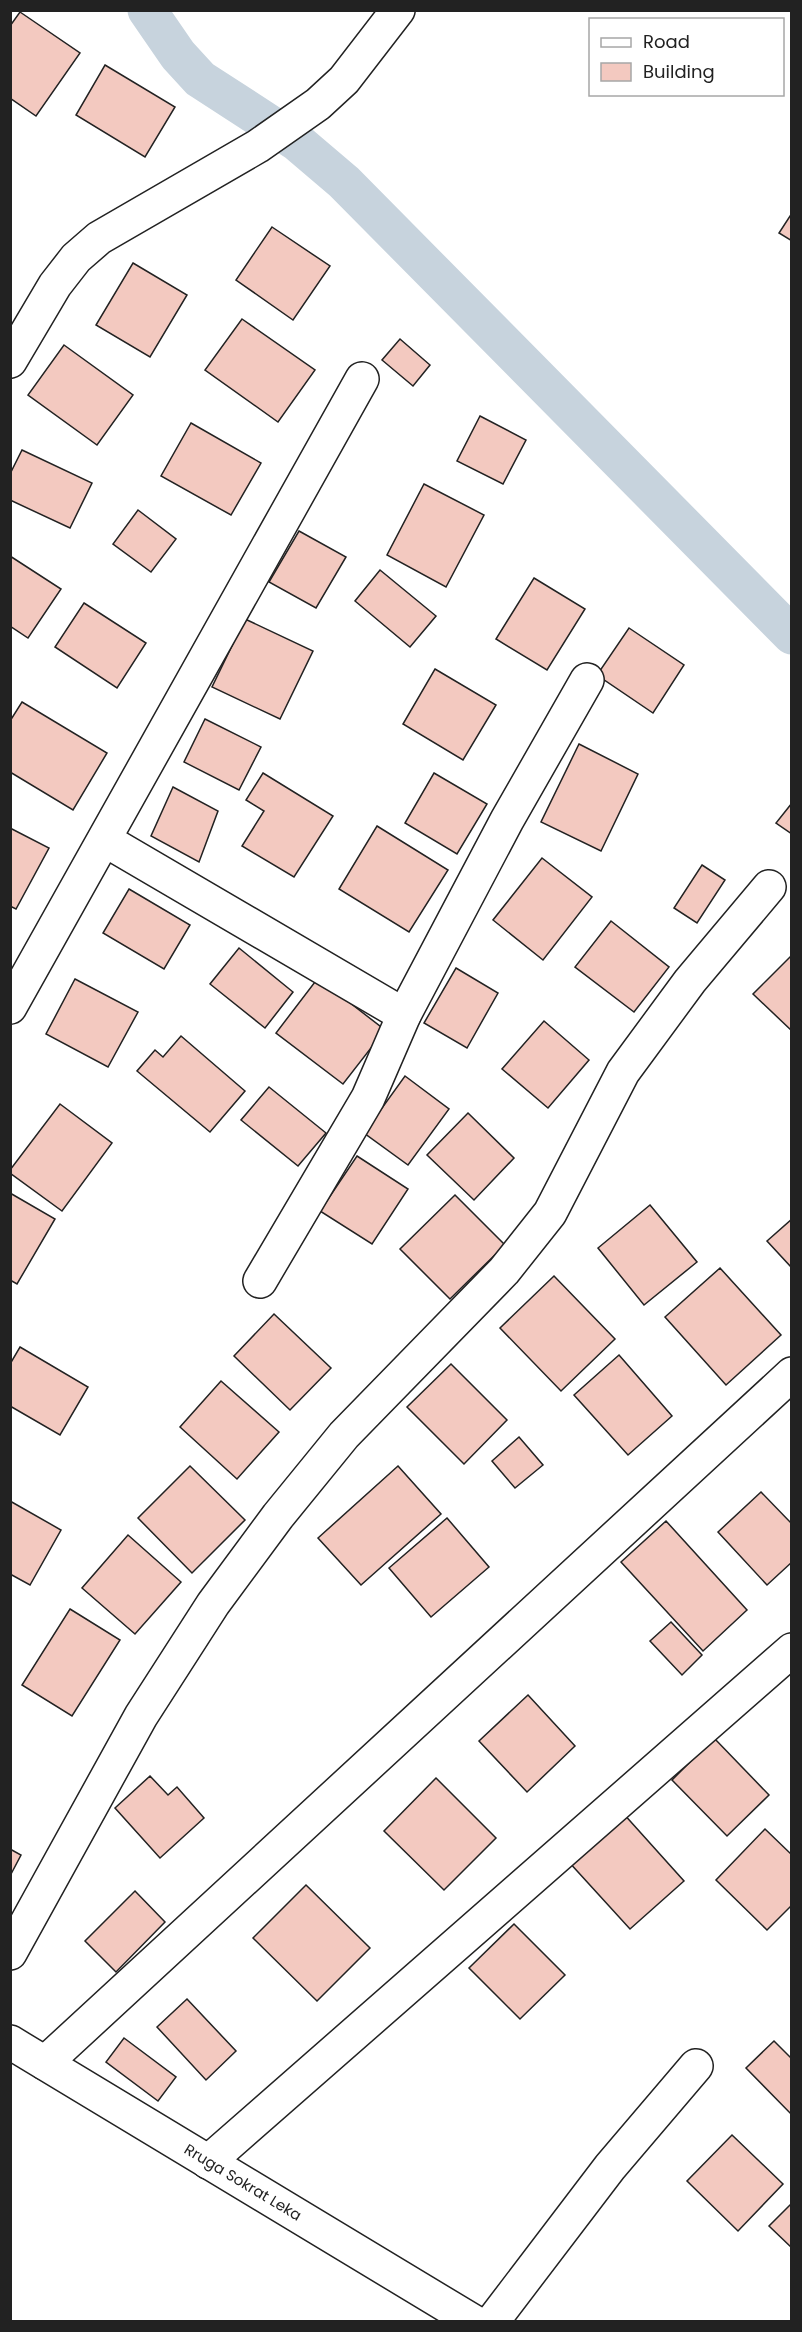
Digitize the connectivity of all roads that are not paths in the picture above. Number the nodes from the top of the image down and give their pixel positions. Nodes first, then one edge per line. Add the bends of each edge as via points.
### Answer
1 (399, 10) edge
2 (10, 361) edge
3 (362, 380) dead end
4 (586, 680) dead end
5 (105, 840) junction
6 (769, 887) dead end
7 (10, 1007) edge
8 (404, 1015) junction
9 (260, 1281) dead end
10 (792, 1374) edge
11 (792, 1650) edge
12 (10, 1953) edge
13 (10, 2042) edge
14 (45, 2063) junction
15 (696, 2066) dead end
16 (208, 2162) junction
17 (474, 2322) edge
18 (492, 2322) edge

1 - 2 street via 344,80 318,104 258,146 99,238 76,258 55,285
3 - 5 street
4 - 8 street
5 - 7 street
5 - 8 street
6 - 12 street via 690,981 623,1072 550,1213 504,1272 344,1435 213,1604 141,1716
8 - 9 street via 368,1098
10 - 14 street
11 - 16 street
13 - 14 street, Rruga Sokrat Leka
14 - 16 street, Rruga Sokrat Leka
15 - 18 street via 610,2167
16 - 17 street, Rruga Sokrat Leka

